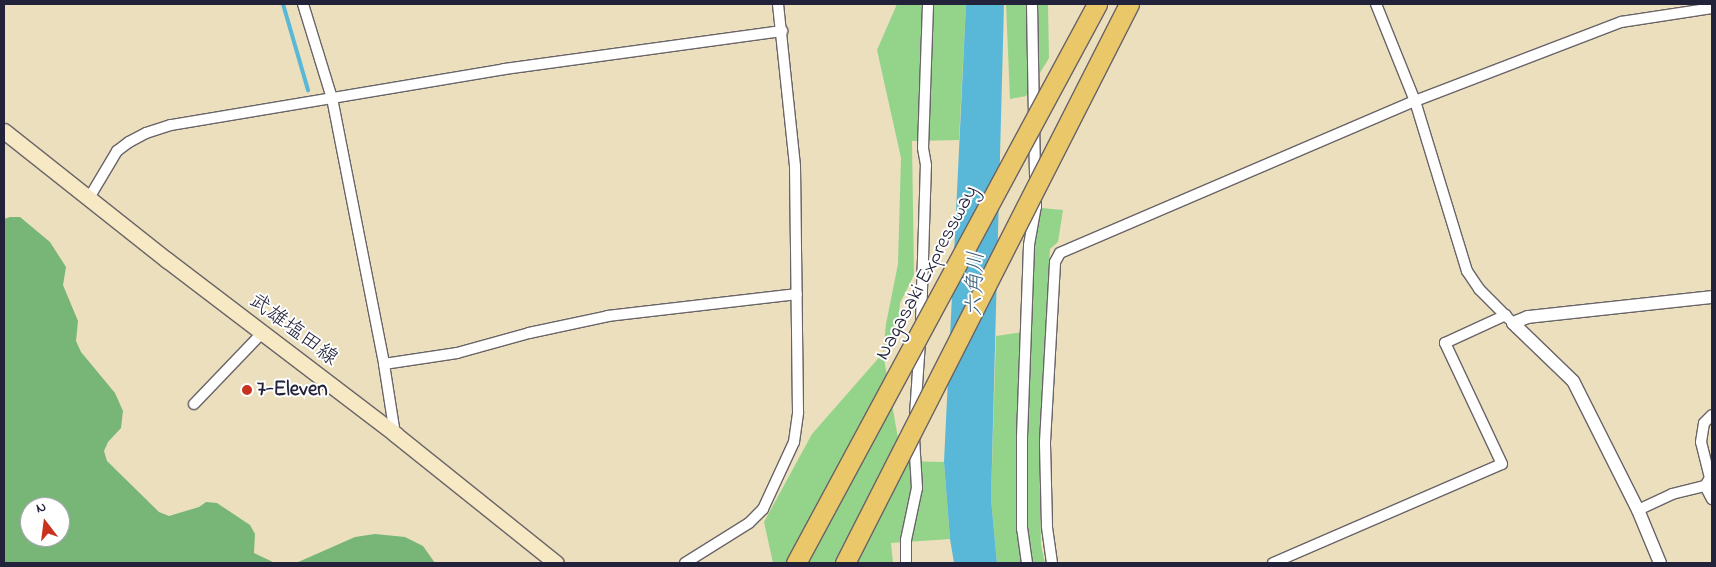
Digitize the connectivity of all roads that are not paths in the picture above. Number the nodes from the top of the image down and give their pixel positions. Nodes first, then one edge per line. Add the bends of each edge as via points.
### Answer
1 (303, 4) edge
2 (778, 4) edge
3 (928, 4) edge
4 (1032, 4) edge
5 (1097, 4) edge
6 (1128, 4) edge
7 (1376, 4) edge
8 (1712, 8) edge
9 (782, 31) junction
10 (332, 98) junction
11 (1414, 101) junction
12 (4, 131) edge
13 (89, 198) junction
14 (796, 294) junction
15 (1712, 298) edge
16 (1509, 319) junction
17 (262, 333) junction
18 (384, 364) junction
19 (194, 404) dead end
20 (1712, 415) edge
21 (395, 434) junction
22 (1705, 486) junction
23 (1712, 499) edge
24 (1638, 510) junction
25 (556, 563) edge
26 (685, 563) edge
27 (796, 563) edge
28 (845, 563) edge
29 (906, 563) edge
30 (1027, 563) edge
31 (1052, 563) edge
32 (1273, 563) edge
33 (1660, 563) edge

1 - 10 street
2 - 9 street
3 - 29 street via 923,278 913,443 917,488 906,540
4 - 30 street via 1036,207 1029,245 1022,437 1022,528
5 - 27 highway, Nagasaki Expressway, bridge
6 - 28 highway, bridge
7 - 11 street
8 - 11 street via 1621,22
9 - 10 street via 504,69
9 - 14 street via 795,166
10 - 13 street via 171,125 146,133 117,151
10 - 18 street
11 - 16 street via 1467,271 1478,289
11 - 31 street via 1060,253 1056,262 1045,442 1047,526
12 - 13 main road, 武雄塩田線
13 - 17 main road, 武雄塩田線
14 - 18 street via 608,316 458,353
14 - 26 street via 798,412 794,442 763,509 749,523
15 - 16 street
16 - 24 street via 1573,382
16 - 32 street via 1445,343 1502,464
17 - 19 street
17 - 21 main road, 武雄塩田線
18 - 21 street
20 - 22 street via 1704,423 1701,442 1710,478
21 - 25 main road, 武雄塩田線
22 - 23 street
22 - 24 street via 1672,494
24 - 33 street

